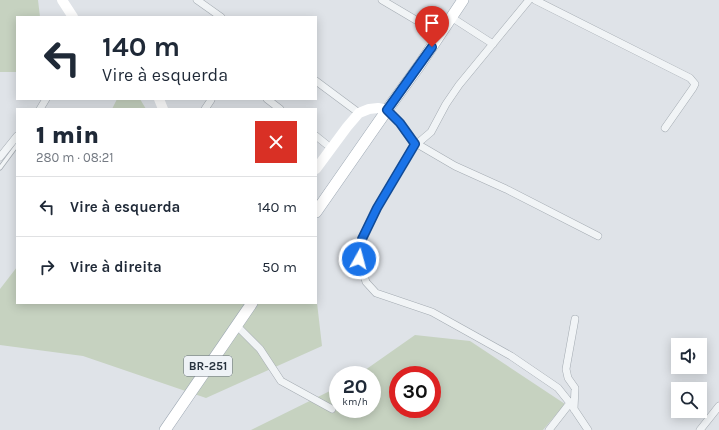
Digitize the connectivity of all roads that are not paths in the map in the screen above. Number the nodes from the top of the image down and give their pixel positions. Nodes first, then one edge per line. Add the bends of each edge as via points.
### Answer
1 (62, 0) edge
2 (197, 0) edge
3 (382, 0) edge
4 (463, 0) edge
5 (529, 0) edge
6 (535, 0) edge
7 (72, 16) edge
8 (220, 16) edge
9 (451, 17) junction
10 (443, 30) junction
11 (494, 44) junction
12 (317, 82) edge
13 (211, 100) dead end
14 (268, 100) edge
15 (206, 108) edge
16 (279, 108) edge
17 (387, 110) junction
18 (359, 113) junction
19 (665, 128) dead end
20 (16, 137) edge
21 (317, 137) edge
22 (417, 144) junction
23 (16, 146) edge
24 (331, 148) junction
25 (0, 157) edge
26 (0, 168) edge
27 (317, 168) edge
28 (317, 211) edge
29 (598, 236) dead end
30 (251, 304) edge
31 (576, 319) dead end
32 (236, 325) junction
33 (572, 406) junction
34 (719, 406) edge
35 (329, 407) edge
36 (165, 430) edge
37 (549, 430) edge
38 (588, 430) edge
39 (700, 430) edge

1 - 7 street
2 - 8 street
3 - 10 street via 426,26
4 - 9 main road
5 - 11 street
6 - 19 street via 690,78 695,84
9 - 10 main road
9 - 11 street
10 - 17 main road
11 - 22 street via 459,85 431,132
12 - 18 street
13 - 15 street
14 - 16 street
17 - 18 street via 378,108
17 - 22 street
17 - 28 main road
18 - 24 street
20 - 25 street
21 - 24 street
22 - 29 street via 455,166
22 - 33 street via 377,208 362,239 359,259 366,282 376,293 432,312 512,356 558,388
23 - 26 lane
24 - 27 street
30 - 32 main road, BR-251
31 - 33 street via 566,369 568,378 575,388
32 - 35 street via 260,349 282,381
32 - 36 main road, BR-251
33 - 37 street
33 - 38 street
34 - 39 street

